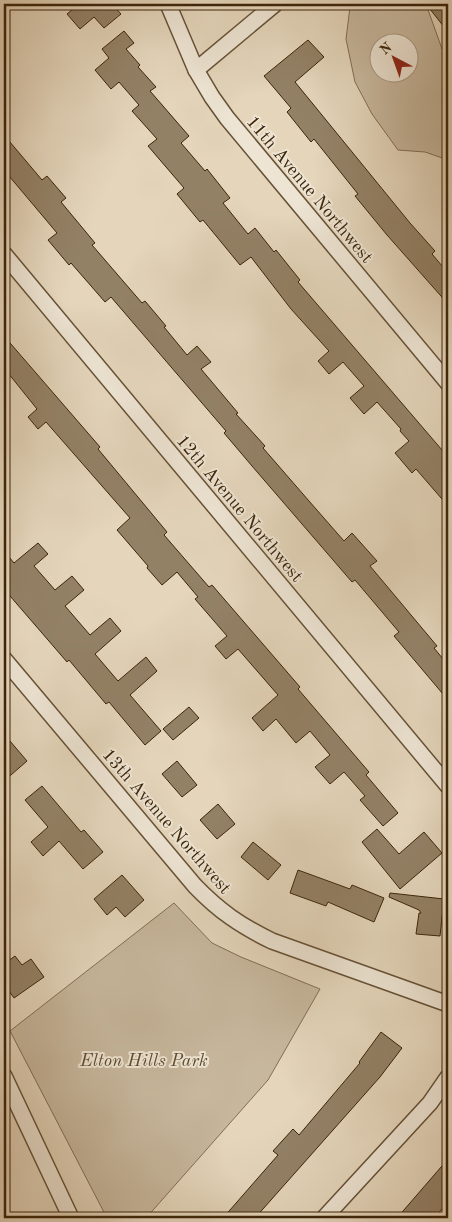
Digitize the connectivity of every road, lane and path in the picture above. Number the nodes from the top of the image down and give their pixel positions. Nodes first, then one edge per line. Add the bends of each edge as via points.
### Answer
1 (168, 4) edge
2 (275, 4) edge
3 (196, 70) junction
4 (4, 254) edge
5 (448, 384) edge
6 (4, 659) edge
7 (448, 786) edge
8 (448, 1004) edge
9 (4, 1076) edge
10 (448, 1077) edge
11 (71, 1218) edge
12 (324, 1218) edge

1 - 3 street, 11th Avenue Northwest
2 - 3 street
3 - 5 street, 11th Avenue Northwest via 244,141
4 - 7 street, 12th Avenue Northwest
6 - 8 street, 13th Avenue Northwest via 195,886 231,918 272,941
9 - 11 street
10 - 12 street via 430,1103

